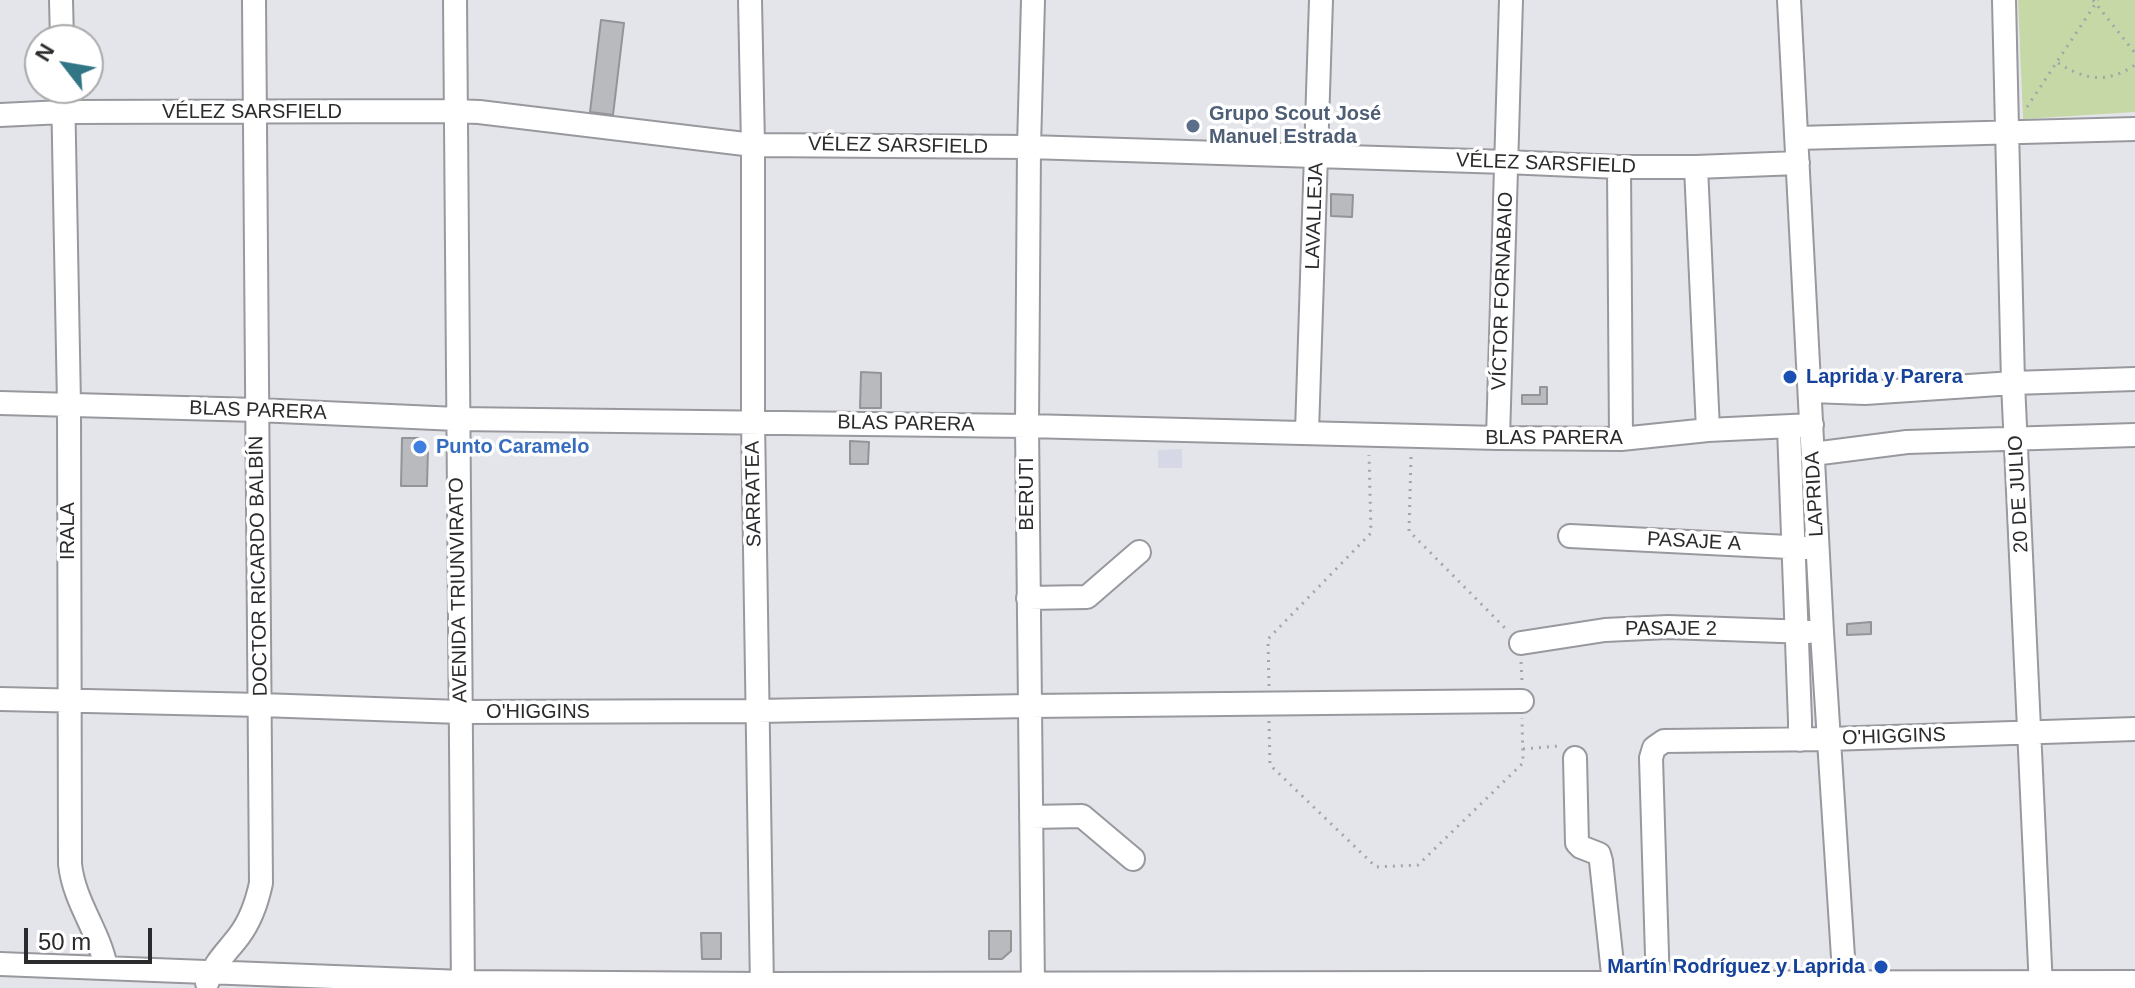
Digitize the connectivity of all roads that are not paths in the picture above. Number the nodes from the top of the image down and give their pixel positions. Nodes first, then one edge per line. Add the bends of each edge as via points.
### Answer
1 (61, 0) edge
2 (254, 0) edge
3 (455, 0) edge
4 (750, 0) edge
5 (1033, 0) edge
6 (1321, 0) edge
7 (1511, 0) edge
8 (1789, 0) edge
9 (2004, 0) edge
10 (62, 24) edge
11 (63, 104) edge
12 (454, 111) junction
13 (63, 112) junction
14 (253, 113) junction
15 (0, 115) edge
16 (2135, 129) edge
17 (2009, 133) junction
18 (1797, 138) junction
19 (753, 145) junction
20 (1029, 147) junction
21 (1317, 157) junction
22 (1506, 162) junction
23 (1798, 163) junction
24 (1619, 167) junction
25 (1696, 167) junction
26 (2135, 379) edge
27 (2013, 383) junction
28 (1811, 391) junction
29 (0, 403) edge
30 (69, 405) junction
31 (257, 410) junction
32 (457, 419) junction
33 (753, 422) junction
34 (1812, 425) junction
35 (1027, 426) junction
36 (1789, 428) junction
37 (1708, 430) junction
38 (1307, 432) junction
39 (2135, 435) edge
40 (1498, 438) junction
41 (1621, 439) junction
42 (2017, 439) junction
43 (1813, 454) junction
44 (1570, 536) dead end
45 (1794, 547) junction
46 (1818, 548) junction
47 (1139, 552) dead end
48 (1028, 598) junction
49 (1797, 631) junction
50 (1822, 632) junction
51 (1521, 643) road end
52 (0, 699) edge
53 (68, 700) junction
54 (1522, 701) road end
55 (261, 705) junction
56 (1029, 706) junction
57 (757, 711) junction
58 (460, 712) junction
59 (2135, 729) edge
60 (2030, 732) junction
61 (1829, 739) junction
62 (1800, 740) junction
63 (1568, 752) road end
64 (1031, 817) junction
65 (1133, 859) dead end
66 (0, 964) edge
67 (106, 967) junction
68 (208, 980) edge
69 (2135, 982) edge
70 (1614, 983) junction
71 (463, 985) edge
72 (1033, 985) edge
73 (1658, 985) edge
74 (1845, 985) edge
75 (2041, 985) edge
76 (762, 986) edge
77 (1288, 986) edge
78 (1477, 986) edge

1 - 10 street
2 - 14 street, DOCTOR RICARDO BALBÍN
3 - 12 street, AVENIDA TRIUNVIRATO
4 - 19 street, SARRATEA
5 - 20 street, BERUTI
6 - 21 street, LAVALLEJA
7 - 22 street, VÍCTOR FORNABAIO
8 - 18 street, LAPRIDA
9 - 17 street, 20 DE JULIO
11 - 13 street, IRALA
12 - 14 street, VÉLEZ SARSFIELD
12 - 19 street, VÉLEZ SARSFIELD
12 - 32 street, AVENIDA TRIUNVIRATO
13 - 14 street, VÉLEZ SARSFIELD
13 - 15 street, VÉLEZ SARSFIELD
13 - 30 street, IRALA
14 - 31 street, DOCTOR RICARDO BALBÍN
16 - 17 street
17 - 18 street
17 - 27 street, 20 DE JULIO
18 - 23 street, LAPRIDA
19 - 20 street, VÉLEZ SARSFIELD
19 - 33 street, SARRATEA
20 - 21 street, VÉLEZ SARSFIELD
20 - 35 street, BERUTI
21 - 22 street, VÉLEZ SARSFIELD
21 - 38 street, LAVALLEJA
22 - 24 street, VÉLEZ SARSFIELD
22 - 40 street, VÍCTOR FORNABAIO
23 - 25 street, VÉLEZ SARSFIELD
23 - 28 street, LAPRIDA
24 - 25 street, VÉLEZ SARSFIELD
24 - 41 street
25 - 37 street
26 - 27 street
27 - 28 street via 1865,393
27 - 42 street, 20 DE JULIO
28 - 34 street, LAPRIDA
29 - 30 street, BLAS PARERA
30 - 31 street, BLAS PARERA
30 - 53 street, IRALA
31 - 32 street, BLAS PARERA
31 - 55 street, DOCTOR RICARDO BALBÍN
32 - 33 street, BLAS PARERA
32 - 58 street, AVENIDA TRIUNVIRATO
33 - 35 street, BLAS PARERA
33 - 57 street, SARRATEA
34 - 36 street, BLAS PARERA
34 - 43 street, LAPRIDA
35 - 38 street, BLAS PARERA
35 - 48 street, BERUTI
36 - 37 street, BLAS PARERA
36 - 45 street
37 - 41 street, BLAS PARERA
38 - 40 street, BLAS PARERA
39 - 42 street
40 - 41 street, BLAS PARERA
42 - 43 street via 1907,442
42 - 60 street, 20 DE JULIO
43 - 46 street, LAPRIDA
44 - 45 street, PASAJE A
45 - 46 street, PASAJE A
45 - 49 street
46 - 50 street, LAPRIDA
47 - 48 street via 1087,597
48 - 56 street, BERUTI
49 - 50 street, PASAJE 2
49 - 51 street, PASAJE 2 via 1668,627
49 - 62 street
50 - 61 street, LAPRIDA
52 - 53 street, O'HIGGINS
53 - 55 street, O'HIGGINS
53 - 67 street, IRALA via 72,882
54 - 56 street, O'HIGGINS
55 - 58 street, O'HIGGINS
55 - 68 street, DOCTOR RICARDO BALBÍN via 261,883 251,918
56 - 57 street, O'HIGGINS
56 - 64 street, BERUTI
57 - 58 street, O'HIGGINS
57 - 76 street, SARRATEA
58 - 71 street, AVENIDA TRIUNVIRATO
59 - 60 street, O'HIGGINS
60 - 61 street, O'HIGGINS
60 - 75 street, 20 DE JULIO
61 - 62 street, O'HIGGINS
61 - 74 street, LAPRIDA
62 - 73 street, O'HIGGINS via 1664,741 1654,748
63 - 70 street via 1577,843 1599,854 1601,861
64 - 65 street via 1082,816
64 - 72 street, BERUTI
66 - 67 street
67 - 68 street
68 - 71 street
69 - 75 street
70 - 73 street
70 - 78 street
71 - 76 street
72 - 76 street
72 - 77 street
73 - 74 street
74 - 75 street
77 - 78 street

